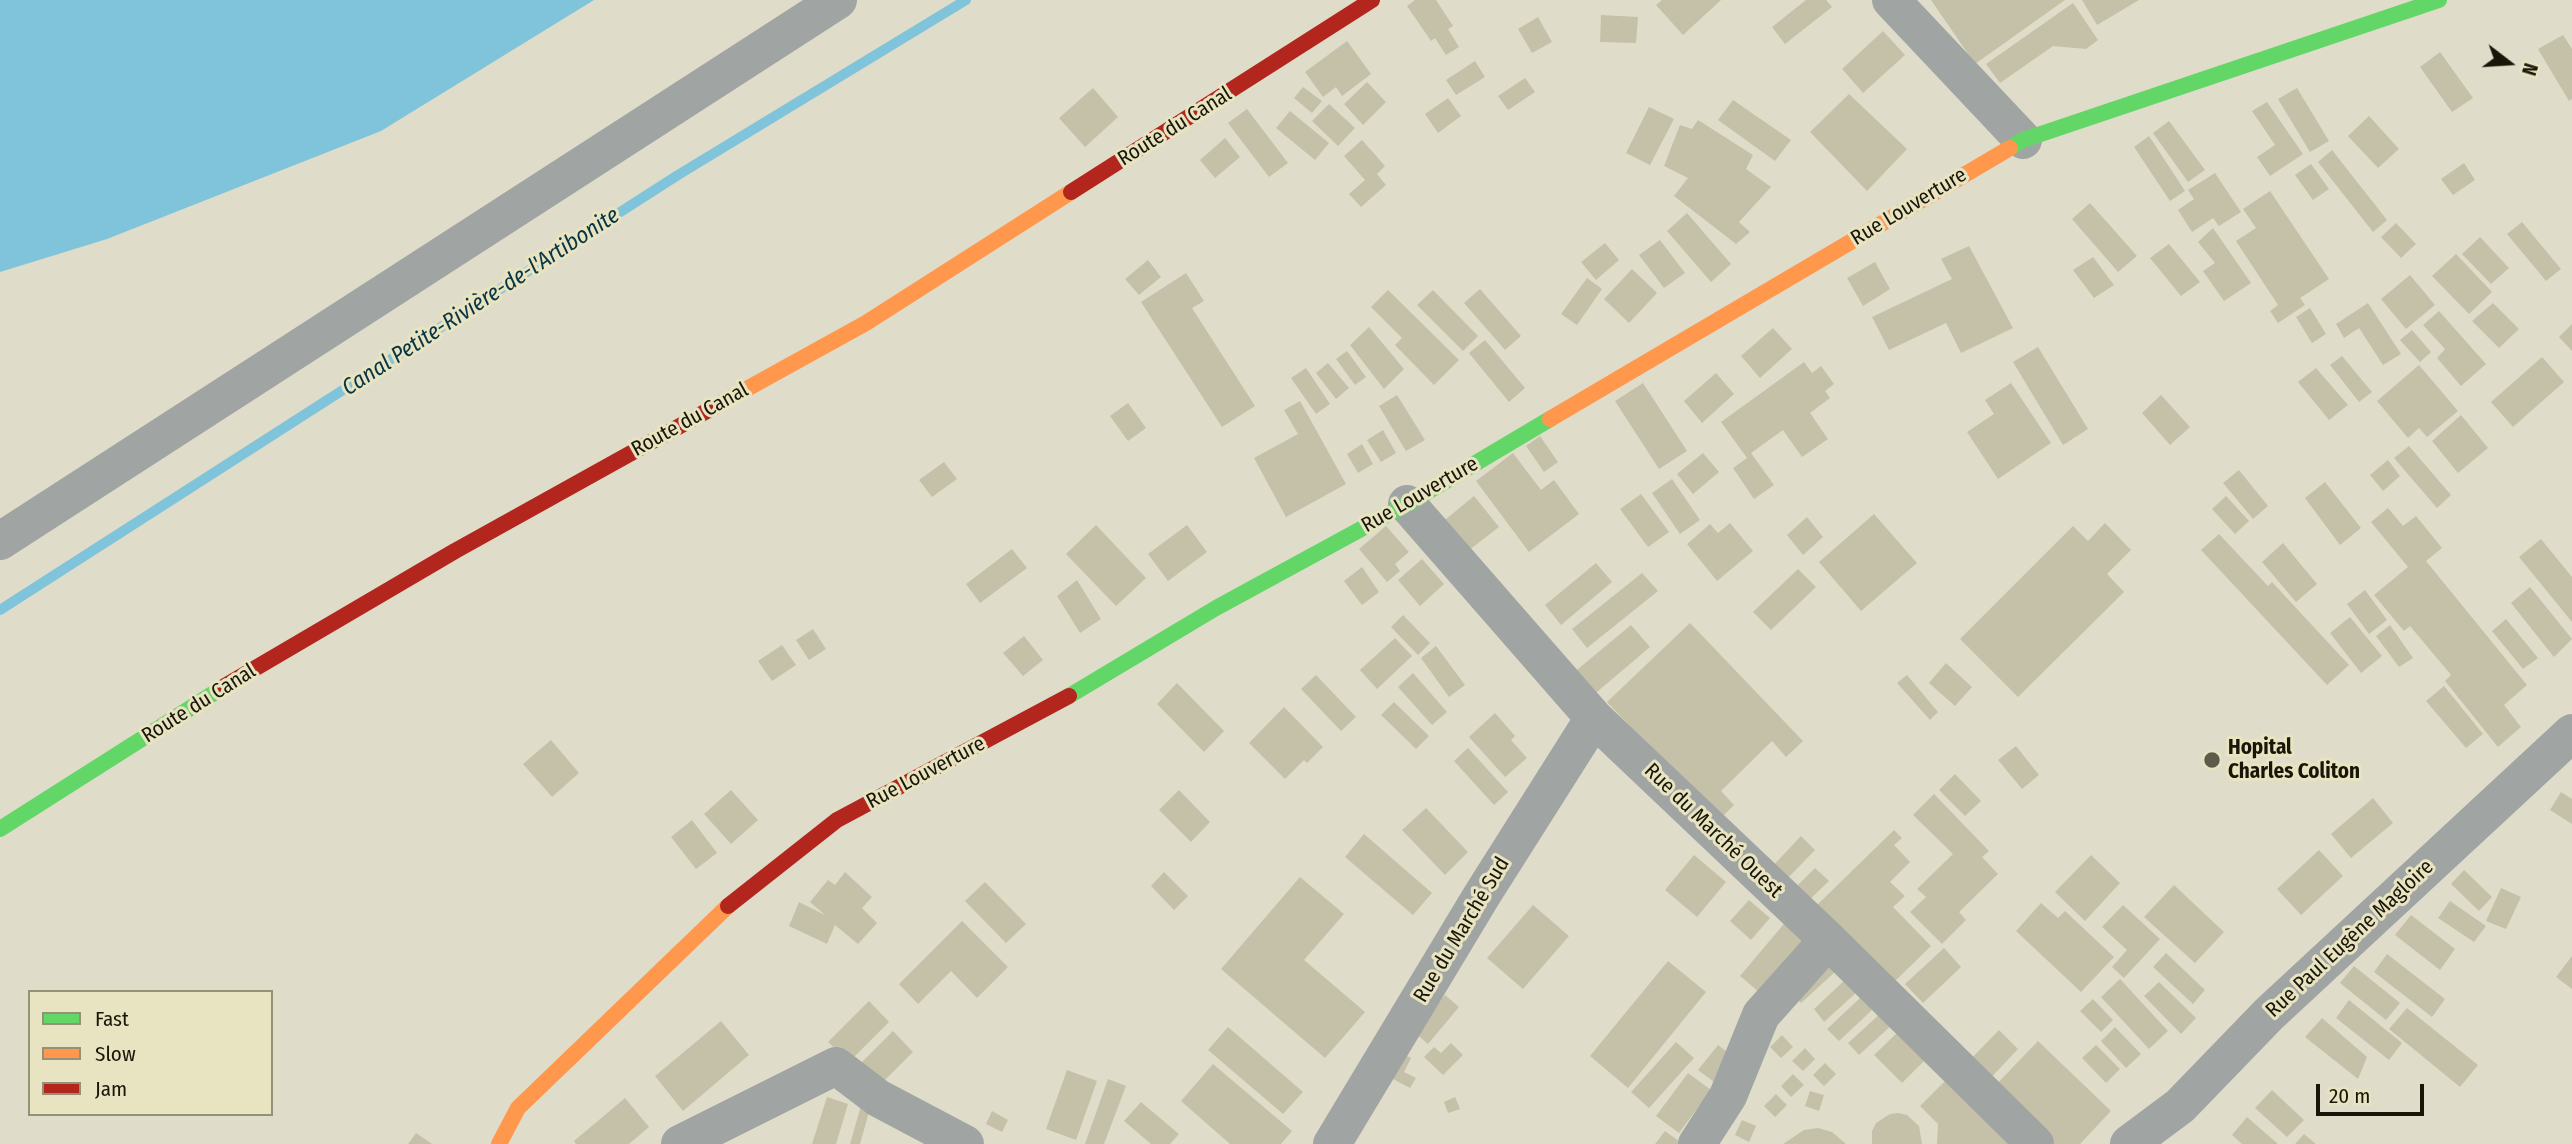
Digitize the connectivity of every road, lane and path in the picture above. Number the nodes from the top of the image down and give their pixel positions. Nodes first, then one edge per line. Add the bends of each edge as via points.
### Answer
1 (838, 0) edge
2 (1372, 0) edge
3 (1891, 0) edge
4 (2440, 0) edge
5 (2023, 140) junction
6 (1406, 504) junction
7 (0, 541) edge
8 (1594, 718) junction
9 (2572, 733) edge
10 (0, 829) edge
11 (1828, 940) junction
12 (1342, 1140) edge
13 (499, 1144) edge
14 (680, 1144) edge
15 (965, 1144) edge
16 (1698, 1144) edge
17 (2035, 1144) edge
18 (2129, 1144) edge

1 - 7 street
2 - 10 main road, Route du Canal via 866,323 455,551 241,676
3 - 5 street
4 - 5 main road, Rue Louverture
5 - 6 main road, Rue Louverture
6 - 8 street, Rue du Marché Ouest
6 - 13 main road, Rue Louverture via 1216,608 1040,713 837,820 746,888 518,1108
8 - 11 street, Rue du Marché Ouest
8 - 12 street, Rue du Marché Sud via 1482,895
9 - 18 street, Rue Paul Eugène Magloire via 2269,1014 2180,1107
11 - 16 street via 1761,1015 1728,1096
11 - 17 street, Rue du Marché Ouest
14 - 15 street via 836,1066 878,1098

